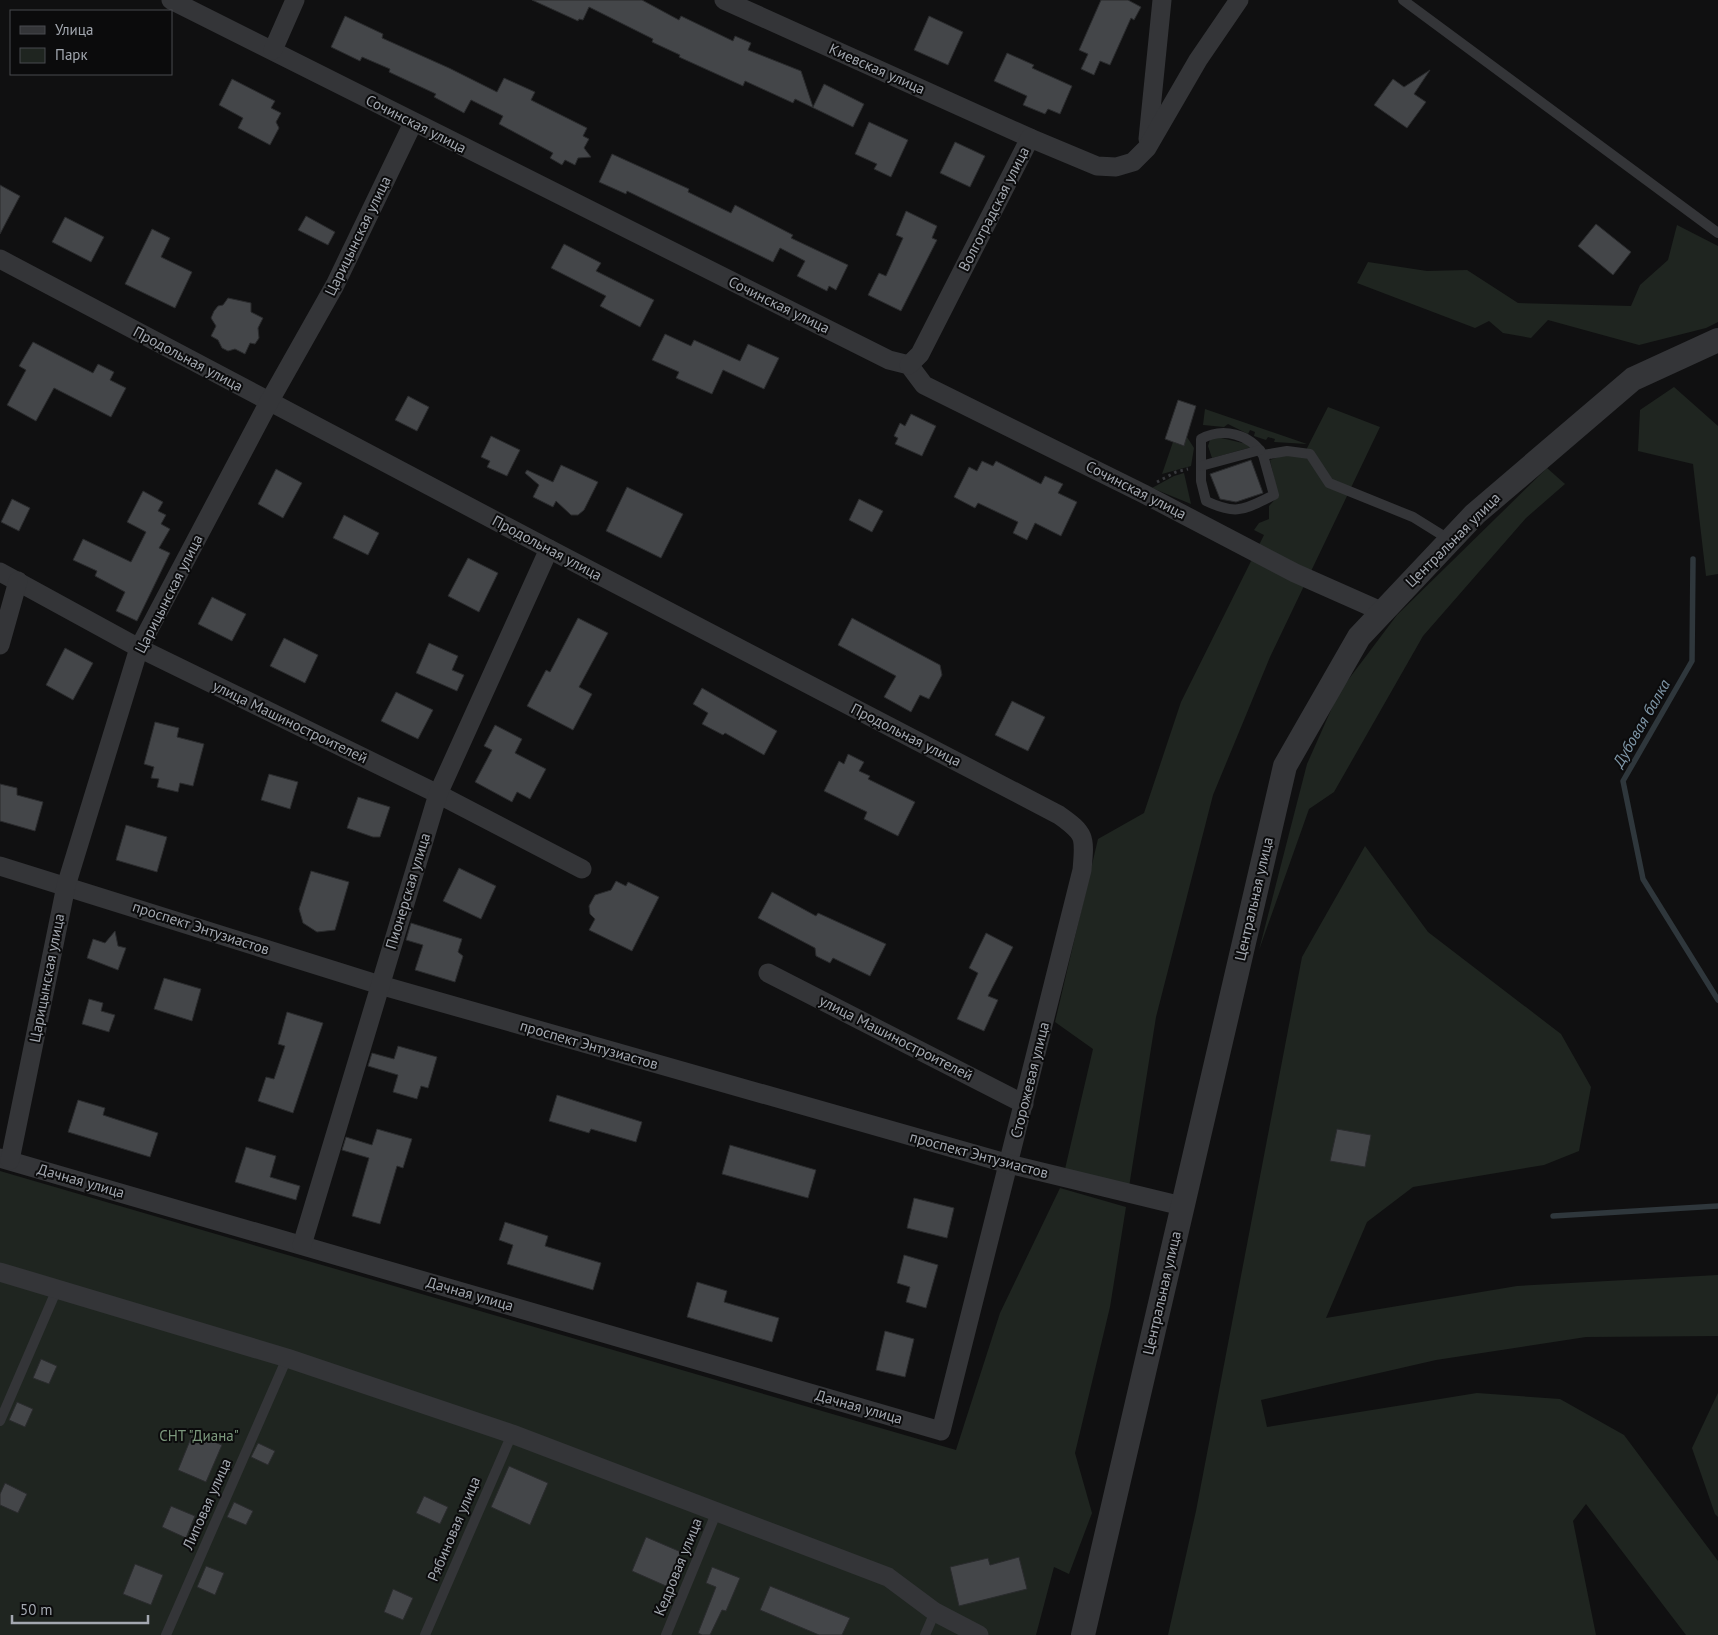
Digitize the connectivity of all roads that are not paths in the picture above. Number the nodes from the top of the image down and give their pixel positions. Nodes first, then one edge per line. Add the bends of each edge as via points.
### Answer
1 (171, 0) edge
2 (295, 0) edge
3 (724, 0) edge
4 (1162, 0) edge
5 (1239, 0) edge
6 (1403, 0) edge
7 (272, 50) junction
8 (413, 123) junction
9 (1030, 138) junction
10 (1147, 148) junction
11 (1718, 233) edge
12 (0, 259) edge
13 (1718, 340) edge
14 (909, 365) junction
15 (269, 402) junction
16 (1262, 452) junction
17 (1200, 466) junction
18 (1450, 540) junction
19 (550, 550) junction
20 (0, 572) edge
21 (18, 581) junction
22 (1382, 612) junction
23 (0, 645) edge
24 (139, 648) junction
25 (438, 794) junction
26 (1084, 844) joint
27 (0, 866) edge
28 (582, 869) dead end
29 (66, 886) junction
30 (768, 973) dead end
31 (380, 985) junction
32 (1024, 1104) junction
33 (5, 1159) edge
34 (1009, 1164) junction
35 (1182, 1206) junction
36 (302, 1245) junction
37 (0, 1272) edge
38 (57, 1289) junction
39 (287, 1358) junction
40 (0, 1421) edge
41 (940, 1431) joint
42 (512, 1434) junction
43 (718, 1511) junction
44 (935, 1612) junction
45 (166, 1635) edge
46 (425, 1635) edge
47 (666, 1635) edge
48 (925, 1635) edge
49 (979, 1635) edge
50 (1082, 1635) edge

1 - 7 street, Сочинская улица
2 - 7 street
3 - 9 street, Киевская улица
4 - 10 street
5 - 10 street, Волгоградская улица via 1198,60
6 - 11 lane
7 - 8 street, Сочинская улица
8 - 14 street, Сочинская улица via 889,360
8 - 15 street, Царицынская улица via 335,285
9 - 10 street, Волгоградская улица via 1097,166 1116,167 1133,162
9 - 14 street, Волгоградская улица via 920,354
12 - 15 street, Продольная улица
13 - 18 street, Центральная улица via 1633,379 1475,514
14 - 22 street, Сочинская улица via 924,385 1295,573
15 - 19 street, Продольная улица
15 - 24 street, Царицынская улица
16 - 17 lane
16 - 17 lane via 1256,443 1236,434 1214,432 1201,439
16 - 17 lane via 1274,494 1243,510 1224,509 1206,500 1200,481
16 - 18 lane via 1310,454 1329,483 1413,517
18 - 22 street, Центральная улица
19 - 25 street, Пионерская улица
19 - 26 street, Продольная улица via 1059,815 1079,829
20 - 21 street, улица Машиностроителей
21 - 23 street
21 - 24 street, улица Машиностроителей
22 - 35 street, Центральная улица via 1359,637 1285,766
24 - 25 street, улица Машиностроителей
24 - 29 street, Царицынская улица
25 - 28 street, улица Машиностроителей
25 - 31 street, Пионерская улица
26 - 32 street, Сторожевая улица via 1082,870
27 - 29 street, проспект Энтузиастов
29 - 31 street, проспект Энтузиастов
29 - 33 street, Царицынская улица
30 - 32 street, улица Машиностроителей
31 - 34 street, проспект Энтузиастов
31 - 36 street, Пионерская улица
32 - 34 street, Сторожевая улица
33 - 36 street, Дачная улица
34 - 35 street, проспект Энтузиастов
34 - 41 street, Сторожевая улица
35 - 50 street, Центральная улица
36 - 41 street, Дачная улица
37 - 38 street
38 - 39 street
38 - 40 lane
39 - 42 street
39 - 45 lane, Липовая улица
42 - 43 street
42 - 46 lane, Рябиновая улица
43 - 44 street via 888,1577
43 - 47 lane, Кедровая улица
44 - 48 lane
44 - 49 street

